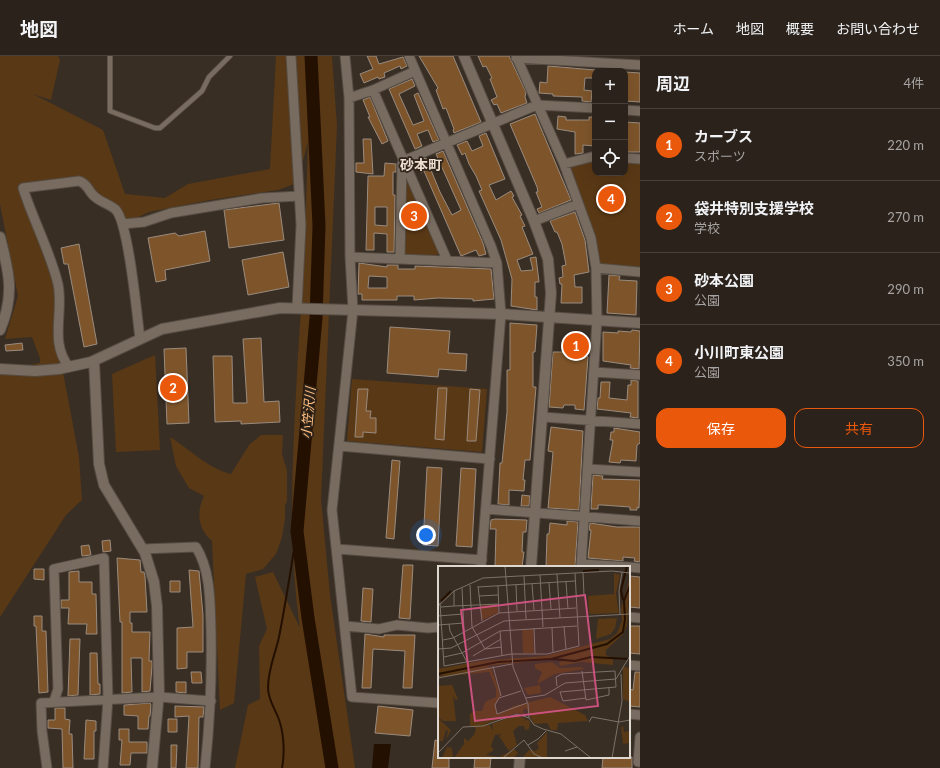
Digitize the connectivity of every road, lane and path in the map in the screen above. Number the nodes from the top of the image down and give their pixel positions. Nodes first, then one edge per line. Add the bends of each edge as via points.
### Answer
1 (110, 56) edge
2 (230, 56) edge
3 (291, 56) edge
4 (345, 56) edge
5 (409, 56) edge
6 (464, 56) edge
7 (516, 57) edge
8 (563, 58) edge
9 (614, 60) edge
10 (640, 65) edge
11 (415, 71) junction
12 (373, 90) junction
13 (349, 98) junction
14 (537, 105) junction
15 (592, 108) edge
16 (628, 110) edge
17 (640, 111) edge
18 (491, 123) junction
19 (448, 143) junction
20 (592, 157) edge
21 (628, 158) edge
22 (640, 159) edge
23 (402, 161) junction
24 (564, 164) junction
25 (299, 196) junction
26 (578, 204) junction
27 (534, 221) junction
28 (123, 224) junction
29 (0, 237) edge
30 (350, 257) junction
31 (400, 259) junction
32 (447, 260) junction
33 (497, 263) junction
34 (596, 268) junction
35 (640, 272) edge
36 (297, 308) junction
37 (350, 310) junction
38 (500, 314) junction
39 (549, 317) junction
40 (597, 320) junction
41 (640, 323) edge
42 (0, 330) edge
43 (140, 339) junction
44 (94, 361) junction
45 (69, 367) junction
46 (0, 369) edge
47 (594, 372) junction
48 (640, 375) edge
49 (543, 417) junction
50 (591, 420) junction
51 (640, 424) edge
52 (339, 446) junction
53 (490, 459) junction
54 (588, 468) junction
55 (640, 472) edge
56 (486, 510) junction
57 (535, 514) junction
58 (584, 518) junction
59 (640, 521) edge
60 (143, 549) junction
61 (337, 549) junction
62 (481, 563) edge
63 (581, 565) edge
64 (531, 566) edge
65 (605, 566) edge
66 (630, 567) edge
67 (640, 568) edge
68 (630, 617) edge
69 (640, 618) edge
70 (344, 626) junction
71 (438, 627) edge
72 (630, 665) edge
73 (640, 666) edge
74 (159, 697) junction
75 (108, 699) junction
76 (54, 701) junction
77 (211, 701) junction
78 (438, 703) edge
79 (630, 714) edge
80 (640, 715) edge
81 (640, 737) edge
82 (520, 758) edge
83 (640, 762) edge
84 (48, 768) edge
85 (103, 768) edge
86 (152, 768) edge
87 (205, 768) edge
88 (519, 768) edge

1 - 2 lane via 110,111 155,128 160,128 202,91 209,77
3 - 25 street
4 - 13 street
5 - 11 street
6 - 18 street
7 - 8 street
7 - 14 street
8 - 9 street
9 - 10 street
11 - 12 street
11 - 19 street
12 - 13 street
12 - 23 street
13 - 30 street
14 - 15 street
14 - 18 street
14 - 24 street
16 - 17 street
18 - 19 street
18 - 27 street
19 - 23 street
19 - 33 street
20 - 24 street
21 - 22 street
23 - 31 street
23 - 32 street
24 - 26 street
25 - 28 street via 262,198
25 - 36 street via 301,225
26 - 27 street
26 - 34 street via 590,238
27 - 39 street via 548,259 551,294
28 - 43 street
28 - 45 street via 116,210 93,195 85,183 75,181 23,188 58,284 59,350
29 - 42 street via 10,288 9,302
30 - 31 street
30 - 37 street
31 - 32 street
32 - 33 street
33 - 38 street
34 - 35 street
34 - 40 street
36 - 37 street
36 - 43 street via 264,310 180,325 162,329
37 - 38 street
37 - 52 street
38 - 39 street
38 - 53 street
39 - 40 street
39 - 49 street
40 - 41 street
40 - 47 street
43 - 44 street
44 - 45 street
44 - 60 street via 101,474 104,485
45 - 46 street via 35,371
47 - 48 street
47 - 50 street
49 - 50 street
49 - 57 street
50 - 51 street
50 - 54 street
52 - 53 street
52 - 61 street via 332,510
53 - 56 street
54 - 55 street
54 - 58 street
56 - 57 street
56 - 62 street
57 - 58 street
57 - 64 street
58 - 59 street
58 - 63 street
60 - 74 street via 156,593
60 - 77 street via 196,547 203,558 210,613
61 - 62 street
61 - 70 street
63 - 65 street
66 - 67 street
68 - 69 street
70 - 71 street via 379,629 397,625
70 - 78 street via 352,697
72 - 73 street
74 - 75 street
74 - 77 street
74 - 86 street
75 - 76 street
75 - 76 street via 104,558 54,568 58,689
75 - 85 street
76 - 84 street via 41,703 42,731
77 - 87 street
79 - 80 street
81 - 83 street
82 - 88 street

